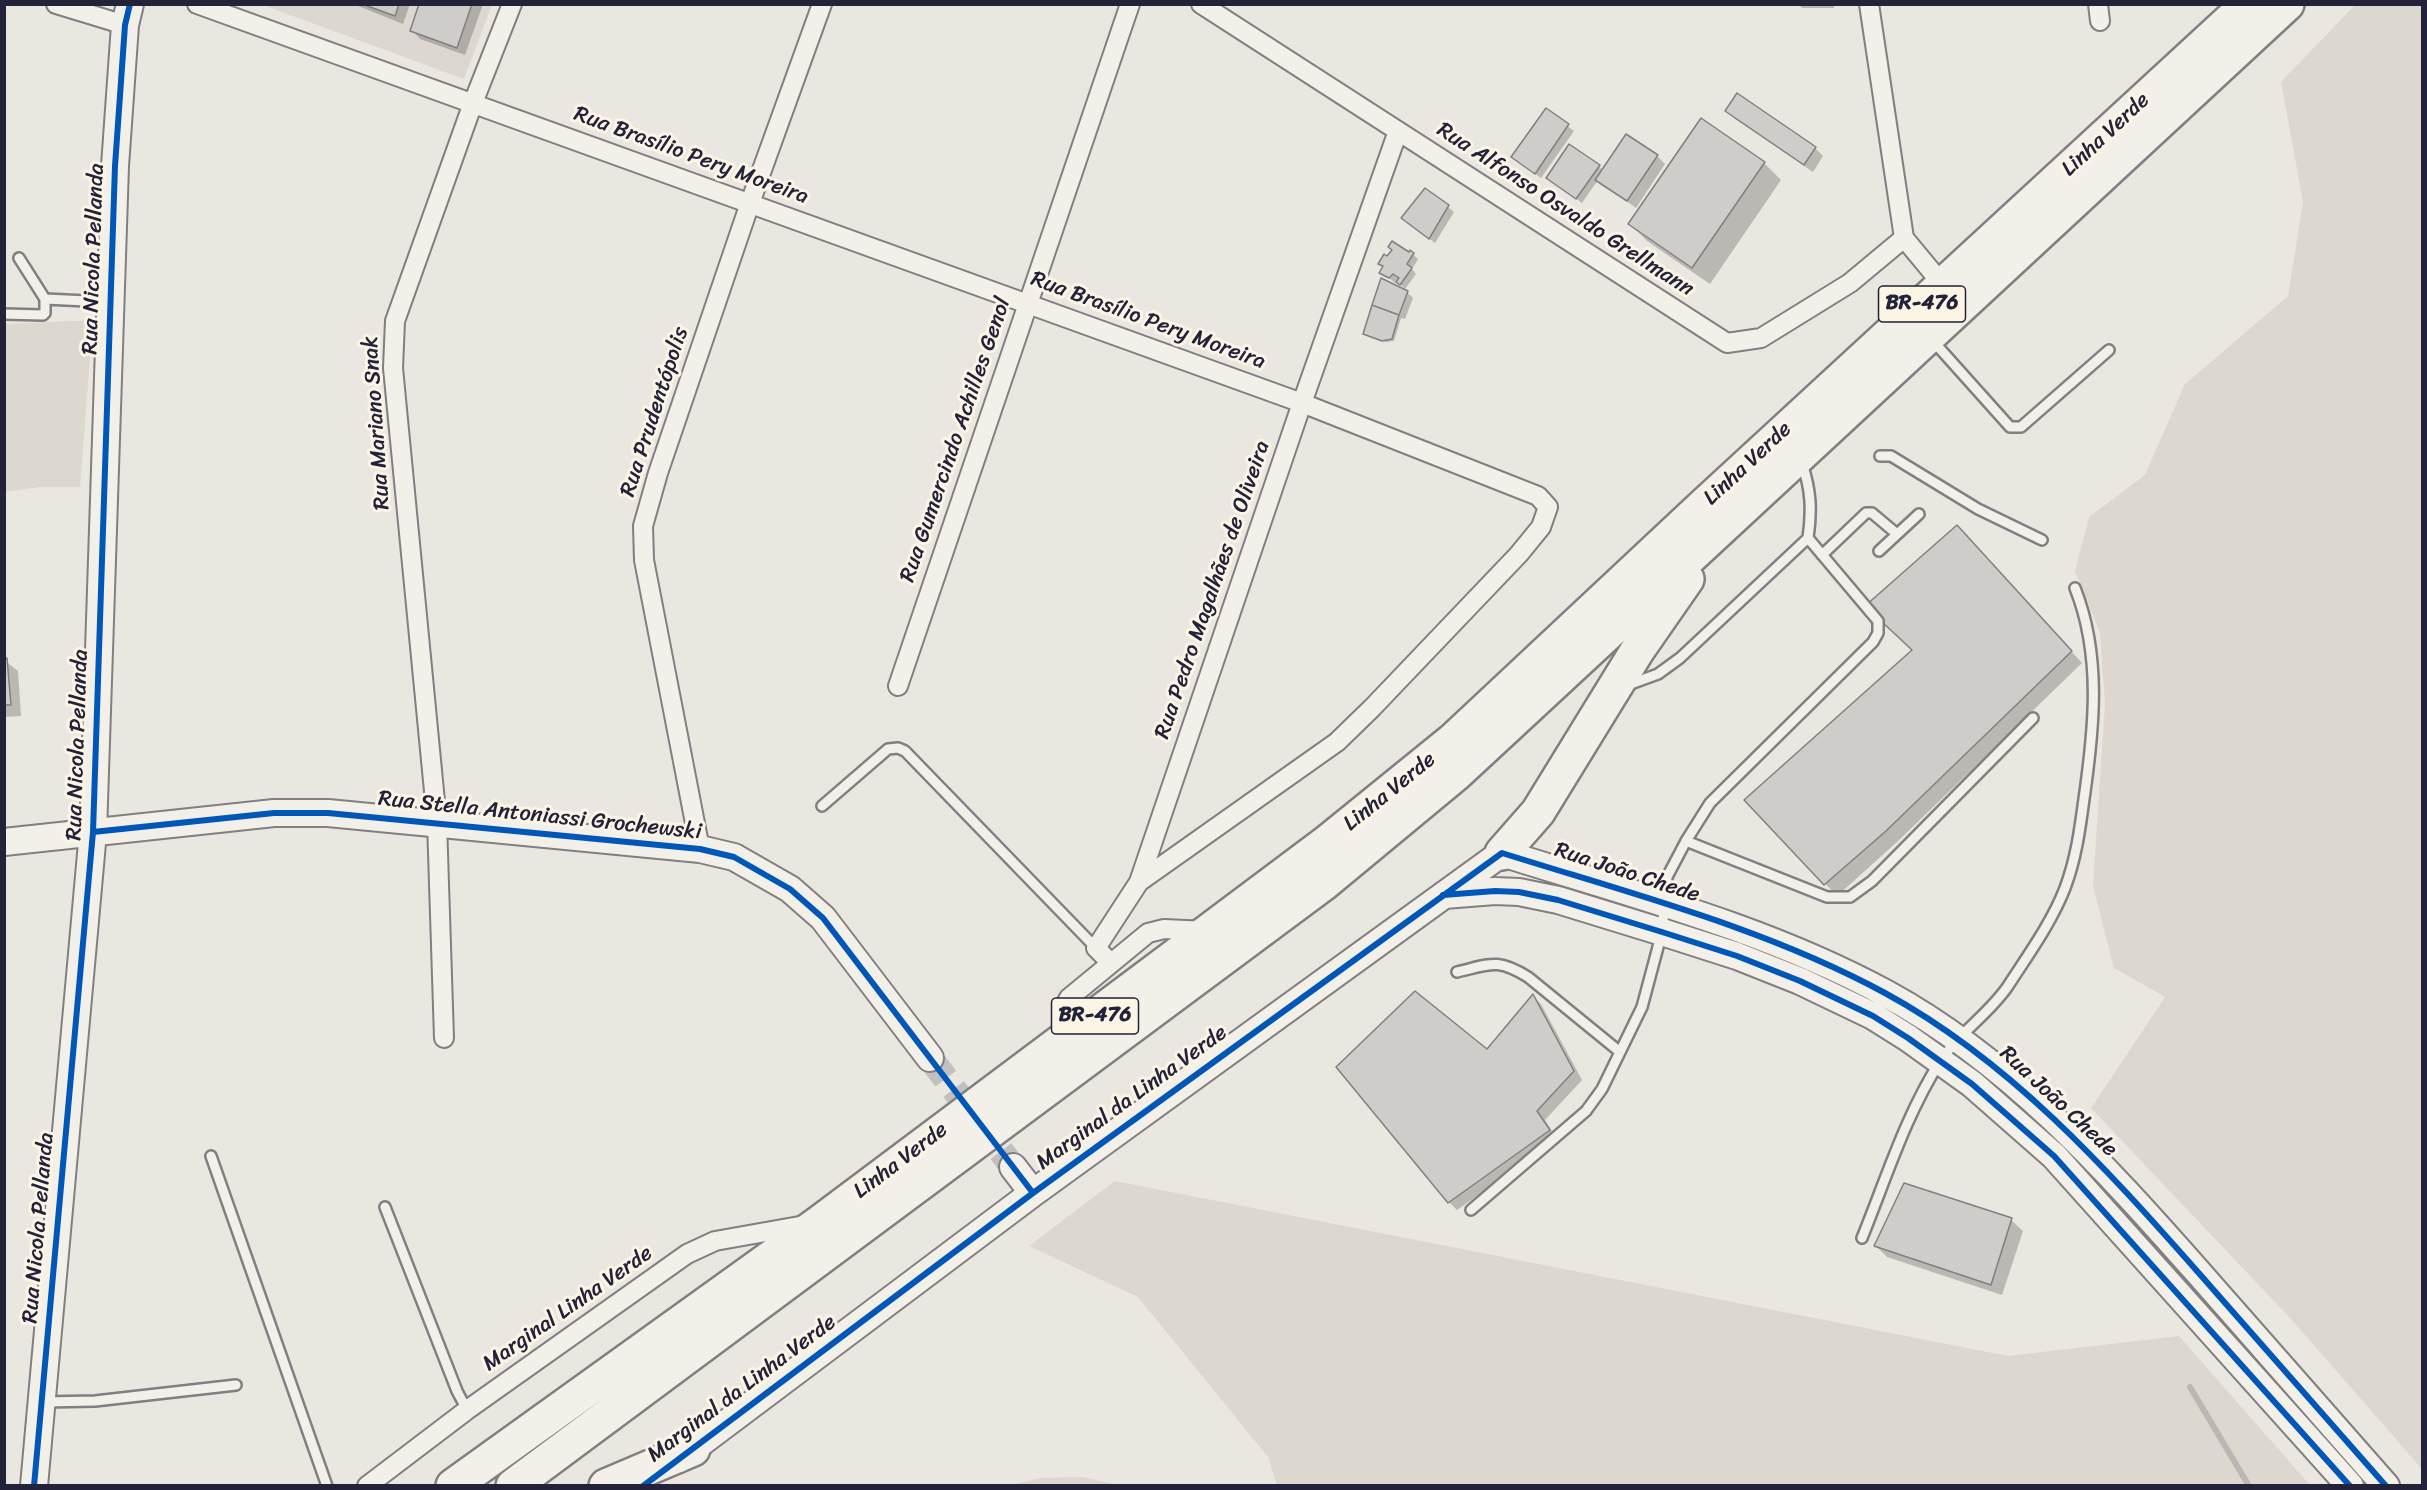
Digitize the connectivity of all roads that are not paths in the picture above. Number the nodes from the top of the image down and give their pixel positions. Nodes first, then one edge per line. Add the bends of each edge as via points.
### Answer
1 (56, 4) edge
2 (197, 4) edge
3 (512, 4) edge
4 (822, 4) edge
5 (1130, 4) edge
6 (1201, 4) edge
7 (1869, 4) edge
8 (2248, 4) edge
9 (2287, 4) edge
10 (128, 15) edge
11 (473, 103) junction
12 (1398, 131) junction
13 (750, 203) junction
14 (1904, 238) junction
15 (19, 258) dead end
16 (1943, 285) junction
17 (45, 299) junction
18 (111, 302) junction
19 (1028, 303) junction
20 (4, 314) edge
21 (1930, 337) junction
22 (2109, 350) dead end
23 (1302, 403) junction
24 (1880, 456) dead end
25 (1800, 457) junction
26 (1919, 514) dead end
27 (1722, 529) junction
28 (1897, 534) junction
29 (1808, 538) junction
30 (2042, 540) dead end
31 (1879, 551) dead end
32 (1822, 555) junction
33 (2075, 588) dead end
34 (898, 686) dead end
35 (1612, 692) junction
36 (2033, 718) dead end
37 (822, 806) dead end
38 (437, 822) junction
39 (93, 832) junction
40 (1686, 841) junction
41 (4, 842) edge
42 (700, 849) junction
43 (1502, 853) junction
44 (1138, 882) junction
45 (1443, 895) junction
46 (1666, 904) junction
47 (1210, 931) junction
48 (1662, 932) junction
49 (1096, 948) junction
50 (1110, 962) junction
51 (1458, 972) dead end
52 (444, 1038) dead end
53 (1065, 1038) junction
54 (1957, 1038) junction
55 (1620, 1052) junction
56 (930, 1058) tunnel mouth
57 (1941, 1060) junction
58 (211, 1156) dead end
59 (1013, 1167) tunnel mouth
60 (1033, 1193) junction
61 (386, 1207) dead end
62 (1471, 1210) dead end
63 (819, 1223) junction
64 (1862, 1238) dead end
65 (2183, 1256) junction
66 (2163, 1275) junction
67 (236, 1385) dead end
68 (41, 1402) junction
69 (467, 1410) junction
70 (693, 1449) junction
71 (34, 1485) edge
72 (327, 1485) edge
73 (367, 1485) edge
74 (453, 1485) edge
75 (513, 1485) edge
76 (606, 1485) edge
77 (643, 1485) edge
78 (2350, 1485) edge
79 (2386, 1485) edge

1 - 10 street
2 - 11 street, Rua Brasílio Pery Moreira
3 - 11 street, Rua Mariano Snak
4 - 13 street, Rua Prudentópolis
5 - 19 street, Rua Gumercindo Achilles Genol
6 - 12 street, Rua Alfonso Osvaldo Grellmann
7 - 14 street
8 - 16 highway, Linha Verde / BR-476
9 - 21 highway, Linha Verde / BR-476
10 - 18 main road, Rua Nicola Pellanda via 115,166
11 - 13 street, Rua Brasílio Pery Moreira
11 - 38 street, Rua Mariano Snak via 394,333 393,368
12 - 14 street, Rua Alfonso Osvaldo Grellmann via 1728,343 1761,338 1850,283
12 - 23 street, Rua Pedro Magalhães de Oliveira
13 - 19 street, Rua Brasílio Pery Moreira
13 - 42 street, Rua Prudentópolis via 643,526 644,560
14 - 16 street
15 - 17 lane
16 - 47 highway, Linha Verde / BR-476 via 1453,740
17 - 18 lane
17 - 20 lane via 43,315
18 - 39 main road, Rua Nicola Pellanda
19 - 23 street, Rua Brasílio Pery Moreira
19 - 34 street, Rua Gumercindo Achilles Genol
21 - 22 lane via 2010,427 2016,429
21 - 25 highway, Linha Verde / BR-476
23 - 44 street, Rua Pedro Magalhães de Oliveira
23 - 44 street, Rua Brasílio Pery Moreira via 1538,496 1548,507 1541,527 1519,554 1337,742
24 - 30 lane via 1891,456 1978,509
25 - 27 highway, Linha Verde / BR-476
25 - 29 lane via 1811,496
26 - 28 lane
27 - 35 highway
27 - 75 highway, Linha Verde / BR-476 via 1457,773 1351,862
28 - 31 lane
28 - 32 lane via 1872,513 1866,513
29 - 32 lane
29 - 35 lane via 1680,658 1658,674
32 - 40 lane via 1878,621 1878,633 1710,803
33 - 54 lane via 2086,616 2092,655 2094,732 2077,850 2065,889 2006,988
35 - 43 highway via 1538,812
36 - 40 lane via 1872,881 1850,897 1827,897
37 - 49 lane via 888,749 904,751
38 - 39 main road, Rua Stella Antoniassi Grochewski via 274,813
38 - 42 main road, Rua Stella Antoniassi Grochewski
38 - 52 street, Rua Mariano Snak
39 - 41 main road, Rua Stella Antoniassi Grochewski
39 - 68 main road, Rua Nicola Pellanda
40 - 46 lane via 1667,878
42 - 56 main road, Rua Stella Antoniassi Grochewski via 734,857 790,889 824,918
43 - 45 main road, Marginal da Linha Verde
43 - 46 main road, Rua João Chede
44 - 49 street, Rua Pedro Magalhães de Oliveira
45 - 48 main road, Rua João Chede via 1519,892
45 - 60 main road, Marginal da Linha Verde
46 - 48 lane
46 - 54 main road, Rua João Chede via 1764,937 1847,973
47 - 50 street via 1164,929 1148,933
47 - 53 highway, Linha Verde / BR-476
48 - 55 lane via 1642,1007
48 - 57 main road, Rua João Chede via 1800,981 1873,1016
49 - 50 street
50 - 53 street via 1063,1007
51 - 55 lane via 1497,963 1514,968
53 - 63 highway, Linha Verde / BR-476
54 - 57 lane
54 - 65 main road, Rua João Chede via 2062,1125
55 - 62 lane via 1586,1111
57 - 64 lane via 1919,1098
57 - 66 main road, Rua João Chede via 2054,1156
58 - 72 lane
59 - 60 main road
60 - 70 main road, Marginal da Linha Verde
61 - 69 lane
63 - 69 street, Marginal Linha Verde via 715,1241 687,1254
63 - 74 highway, Linha Verde / BR-476
65 - 66 main road
65 - 79 main road, Rua João Chede
66 - 78 main road, Rua João Chede
67 - 68 lane via 94,1401
68 - 71 main road, Rua Nicola Pellanda
69 - 73 street, Marginal Linha Verde
70 - 76 highway
70 - 77 main road, Marginal da Linha Verde

